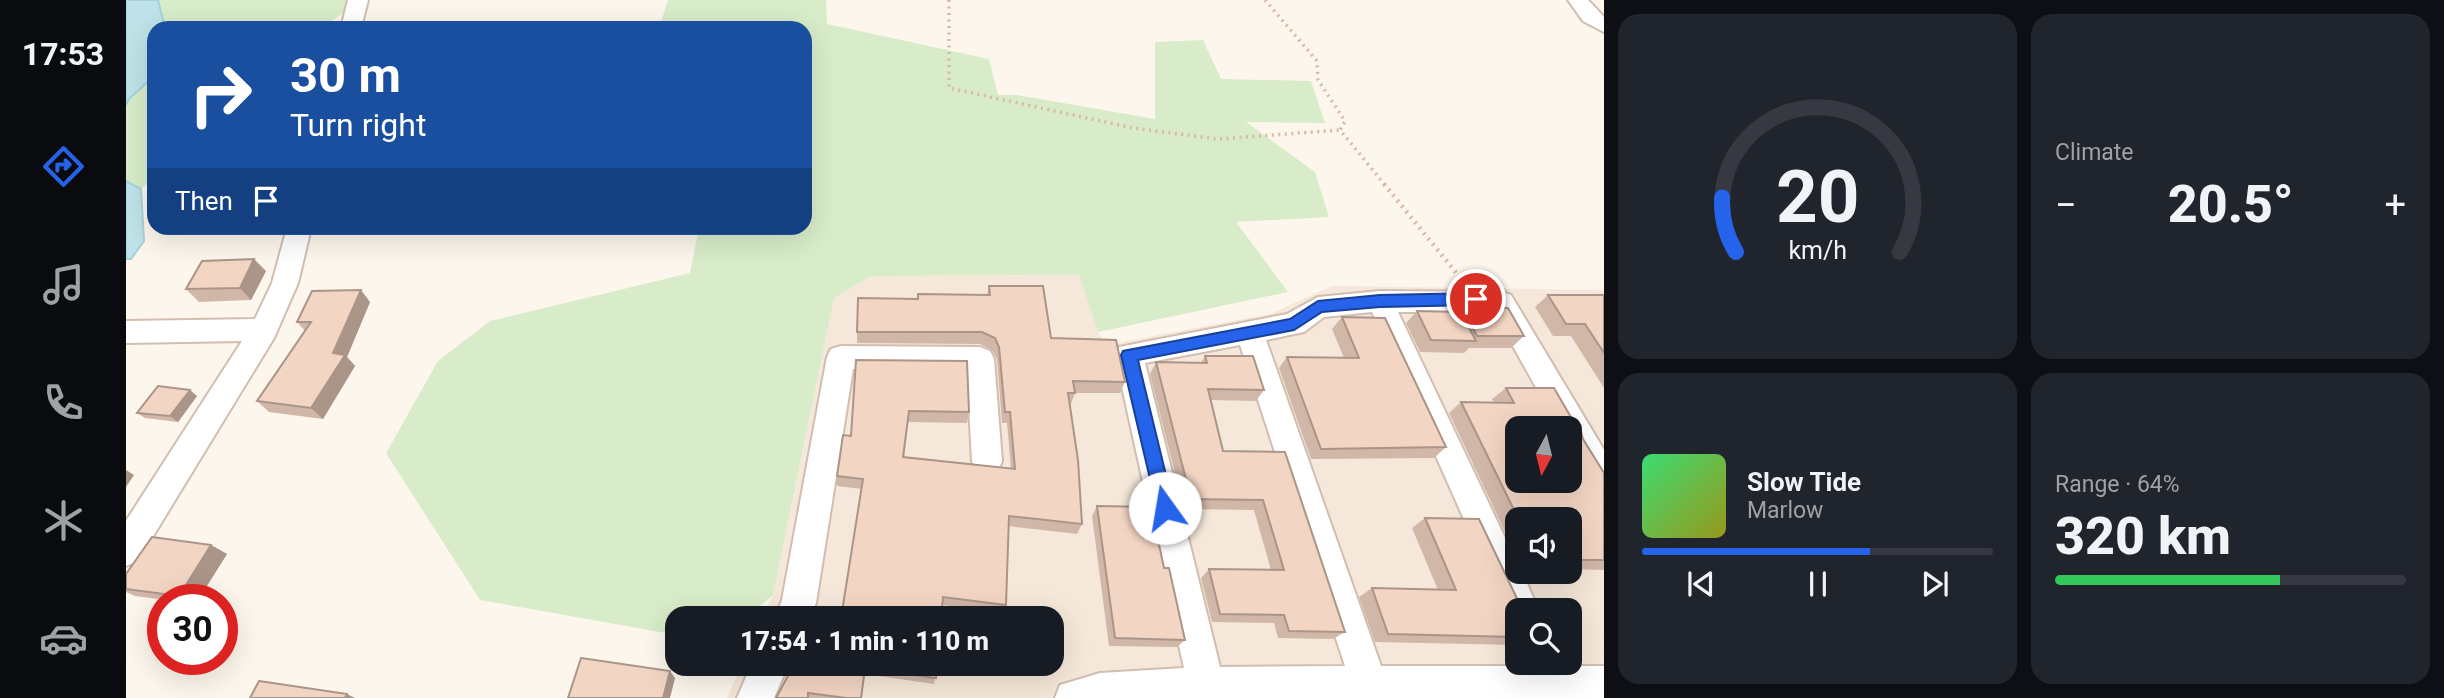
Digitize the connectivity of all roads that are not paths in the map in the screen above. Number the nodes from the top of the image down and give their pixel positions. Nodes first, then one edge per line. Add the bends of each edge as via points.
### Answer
1 (358, 0) edge
2 (1578, 0) edge
3 (353, 21) edge
4 (1604, 26) edge
5 (297, 235) edge
6 (1380, 301) junction
7 (264, 330) junction
8 (126, 332) edge
9 (1250, 333) junction
10 (987, 461) dead end
11 (1604, 479) edge
12 (126, 550) edge
13 (1516, 598) edge
14 (798, 606) edge
15 (765, 676) edge
16 (1554, 682) edge
17 (1604, 684) edge
18 (1372, 691) edge
19 (1208, 692) edge
20 (755, 698) edge
21 (1073, 698) edge

1 - 3 street
2 - 4 street
5 - 7 street via 285,283
6 - 9 street via 1318,307 1294,324
6 - 11 street via 1502,302
6 - 13 street
7 - 8 street
7 - 12 street
9 - 18 street
9 - 19 street via 1129,355
10 - 14 street via 980,359 841,357
15 - 20 street
16 - 17 street
16 - 18 street
18 - 19 street
19 - 21 street via 1100,691

